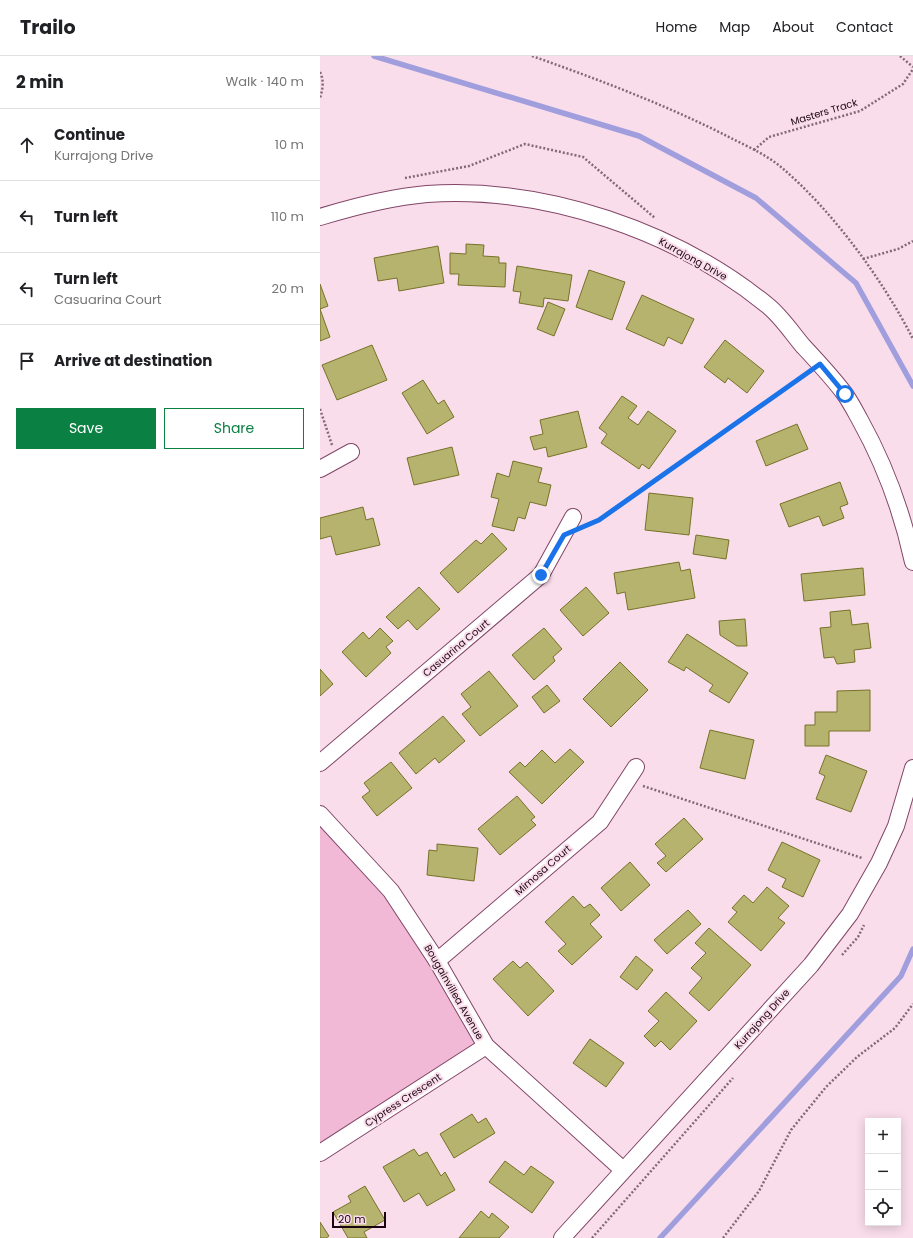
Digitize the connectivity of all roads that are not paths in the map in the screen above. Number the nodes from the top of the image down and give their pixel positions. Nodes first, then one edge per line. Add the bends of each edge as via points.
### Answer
1 (320, 217) edge
2 (351, 452) dead end
3 (320, 469) edge
4 (573, 517) dead end
5 (913, 562) edge
6 (320, 763) edge
7 (636, 768) dead end
8 (913, 768) edge
9 (320, 814) edge
10 (437, 961) junction
11 (486, 1046) junction
12 (320, 1153) edge
13 (624, 1170) junction
14 (562, 1238) edge

1 - 5 street, Kurrajong Drive via 351,207 426,194 497,195 551,204 605,218 664,241 723,274 769,306 845,394 872,442 891,485 905,524
2 - 3 street
4 - 6 street, Casuarina Court via 541,575
7 - 10 street, Mimosa Court via 600,822
8 - 13 street, Kurrajong Drive via 896,826 880,863 850,914 811,965
9 - 10 street, Bougainvillea Avenue via 391,891
10 - 11 street, Bougainvillea Avenue
11 - 12 street, Cypress Crescent
11 - 13 street, Bougainvillea Avenue
13 - 14 street, Kurrajong Drive

